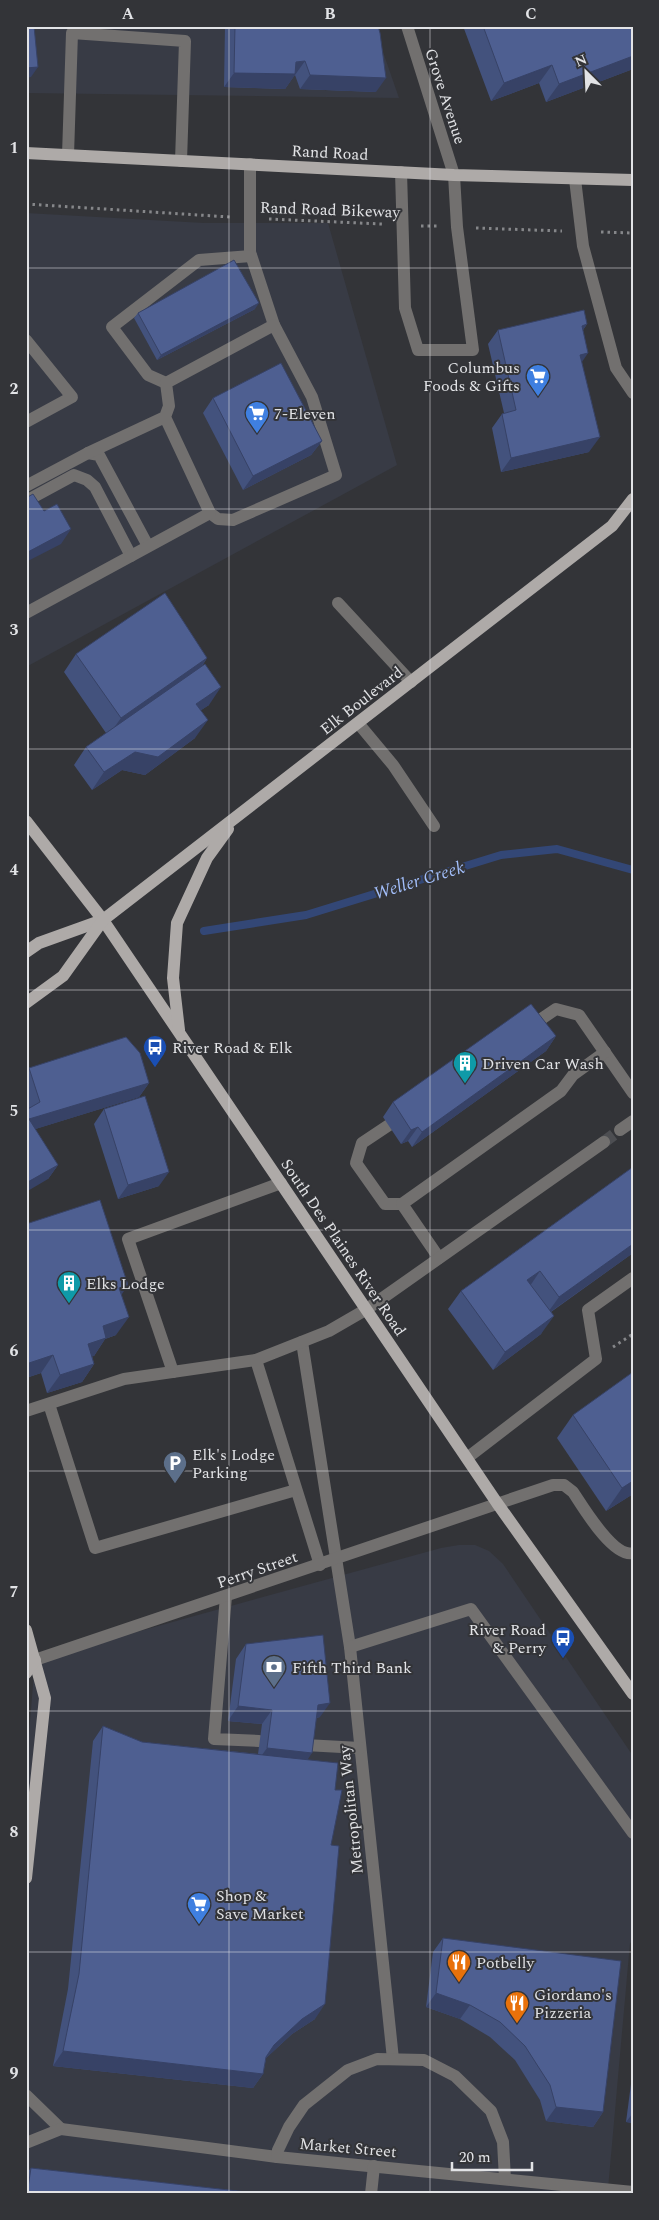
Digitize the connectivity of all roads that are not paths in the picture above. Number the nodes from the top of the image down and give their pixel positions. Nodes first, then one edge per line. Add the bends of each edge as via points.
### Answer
1 (406, 26) edge
2 (26, 153) edge
3 (68, 155) junction
4 (181, 161) junction
5 (250, 164) junction
6 (401, 172) junction
7 (454, 175) junction
8 (575, 178) junction
9 (633, 180) edge
10 (251, 256) junction
11 (274, 325) junction
12 (26, 340) edge
13 (166, 383) junction
14 (633, 392) edge
15 (165, 417) junction
16 (26, 422) edge
17 (88, 453) junction
18 (26, 486) edge
19 (633, 499) edge
20 (26, 501) edge
21 (210, 513) junction
22 (148, 546) junction
23 (131, 556) junction
24 (338, 603) dead end
25 (26, 613) edge
26 (411, 682) junction
27 (358, 722) junction
28 (239, 815) junction
29 (26, 821) edge
30 (434, 826) dead end
31 (103, 920) junction
32 (26, 952) edge
33 (26, 1003) edge
34 (528, 1028) edge
35 (179, 1032) junction
36 (605, 1052) junction
37 (633, 1093) edge
38 (633, 1121) edge
39 (388, 1125) dead end
40 (620, 1130) tunnel mouth
41 (604, 1142) tunnel mouth
42 (281, 1183) junction
43 (402, 1204) junction
44 (439, 1258) junction
45 (633, 1278) edge
46 (367, 1309) junction
47 (302, 1342) junction
48 (256, 1360) junction
49 (173, 1372) junction
50 (49, 1404) junction
51 (26, 1411) edge
52 (467, 1458) junction
53 (296, 1490) junction
54 (497, 1503) junction
55 (633, 1552) edge
56 (336, 1559) junction
57 (320, 1565) junction
58 (226, 1596) junction
59 (26, 1630) edge
60 (350, 1647) junction
61 (31, 1662) edge
62 (26, 1673) edge
63 (633, 1694) edge
64 (259, 1741) dead end
65 (305, 1745) edge
66 (360, 1748) junction
67 (633, 1833) edge
68 (26, 1878) edge
69 (393, 2059) junction
70 (26, 2095) edge
71 (61, 2129) junction
72 (26, 2143) edge
73 (277, 2157) junction
74 (374, 2166) junction
75 (505, 2179) junction
76 (633, 2192) edge
77 (371, 2194) edge

1 - 7 street, Grove Avenue
2 - 3 main road, Rand Road
3 - 4 main road, Rand Road
3 - 4 street via 72,33 185,41
4 - 5 main road, Rand Road
5 - 6 main road, Rand Road
5 - 10 street
6 - 7 main road, Rand Road
6 - 7 street, Grove Avenue via 405,308 418,350 473,350 456,227
7 - 8 main road, Rand Road
8 - 9 main road, Rand Road
8 - 14 street via 581,232 616,368
10 - 11 street
10 - 13 street via 199,260 112,327 148,375
11 - 13 street
11 - 21 street via 312,396 336,474 233,520 218,520
12 - 16 street via 72,397
13 - 15 street via 169,406
15 - 17 street
15 - 21 street
17 - 18 street
17 - 22 street via 100,455
19 - 26 main road, Elk Boulevard via 612,526
20 - 23 street via 74,475 87,480 95,487
21 - 22 street
22 - 23 street
23 - 25 street
24 - 26 street
26 - 27 main road, Elk Boulevard
27 - 28 main road, Elk Boulevard
27 - 30 street via 393,765
28 - 31 main road, Elk Boulevard
28 - 35 main road via 207,858 177,924 173,978
29 - 31 main road, South Des Plaines River Road
31 - 32 main road, Elk Boulevard via 39,943
31 - 33 main road, Elk Boulevard via 63,976
31 - 35 main road, South Des Plaines River Road
34 - 36 street via 556,1009 579,1014
35 - 42 main road, South Des Plaines River Road
36 - 37 street
36 - 43 street via 573,1075 561,1091
38 - 40 street
39 - 43 street via 362,1143 356,1163 385,1204
41 - 44 street
42 - 46 main road, South Des Plaines River Road
42 - 49 street via 128,1239
43 - 44 street
44 - 46 street
45 - 52 street via 588,1310 596,1359
46 - 47 street
46 - 52 main road, South Des Plaines River Road
47 - 48 street
47 - 56 street, Metropolitan Way
48 - 49 street
48 - 53 street
49 - 50 street via 124,1379
50 - 51 street
50 - 53 street via 95,1548
52 - 54 main road, South Des Plaines River Road
53 - 57 street
54 - 55 street, Perry Street via 553,1485 564,1485 573,1492 613,1547 629,1554
54 - 56 street, Perry Street
54 - 63 main road, South Des Plaines River Road
56 - 57 street, Perry Street
56 - 60 street, Metropolitan Way
57 - 58 street, Perry Street
58 - 61 street, Perry Street
58 - 64 street via 214,1739
59 - 61 main road
60 - 66 street, Metropolitan Way
60 - 67 street via 471,1609
61 - 62 main road
61 - 68 main road via 45,1698
65 - 66 street
66 - 69 street, Metropolitan Way
69 - 73 street via 377,2059 348,2070 324,2086 304,2105 289,2127
69 - 75 street via 424,2060 455,2076 492,2111 503,2142
70 - 71 street
71 - 72 street, Market Street
71 - 73 street, Market Street
73 - 74 street, Market Street
74 - 75 street, Market Street
74 - 77 street
75 - 76 street, Market Street

